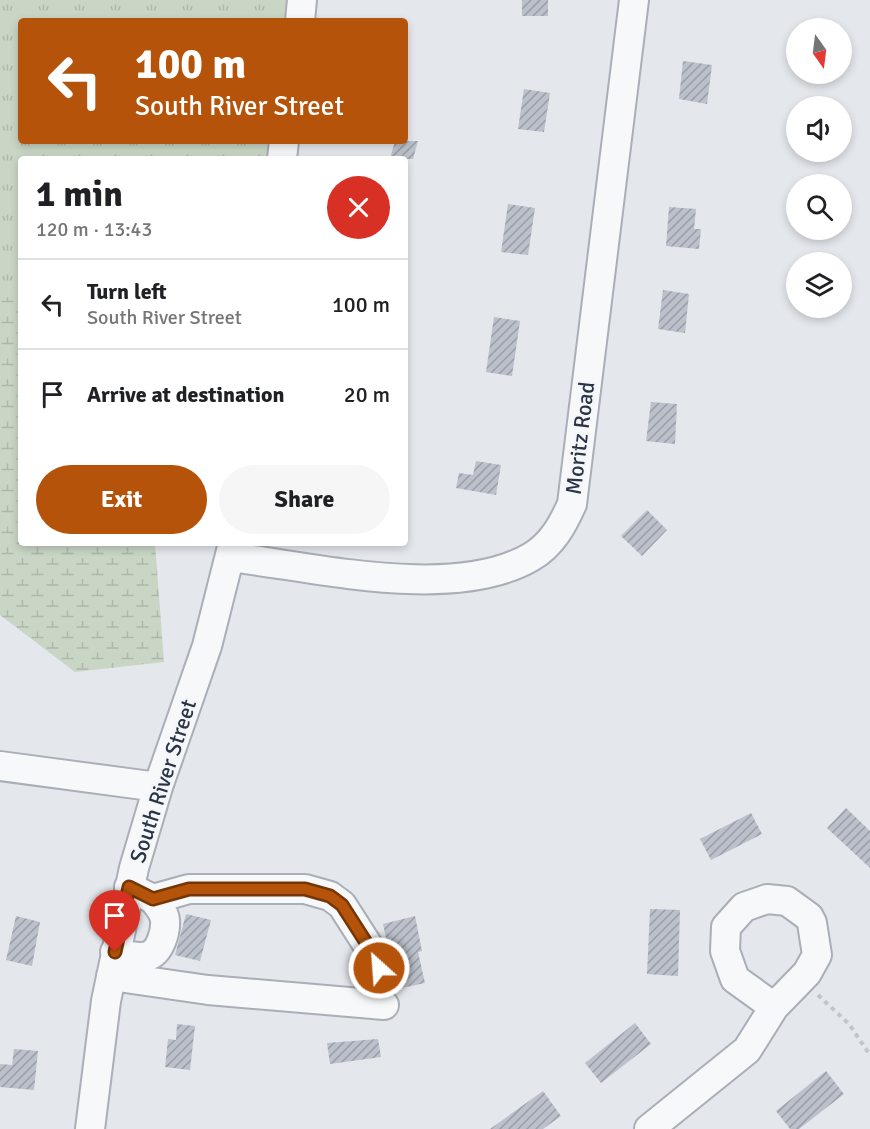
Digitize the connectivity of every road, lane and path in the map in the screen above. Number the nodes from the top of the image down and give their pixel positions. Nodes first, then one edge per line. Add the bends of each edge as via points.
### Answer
1 (302, 0) edge
2 (634, 0) edge
3 (300, 18) edge
4 (231, 550) edge
5 (0, 766) edge
6 (158, 787) junction
7 (141, 893) junction
8 (113, 964) junction
9 (379, 968) dead end
10 (801, 980) junction
11 (384, 1005) dead end
12 (774, 1006) junction
13 (870, 1055) edge
14 (90, 1129) edge
15 (649, 1129) edge

1 - 3 street
2 - 4 street, Moritz Road via 572,504 561,528 523,561 455,578 390,579
4 - 6 street, South River Street via 207,646
5 - 6 street
6 - 7 street, South River Street
7 - 8 street, South River Street
7 - 8 street via 165,919 164,936 151,955
7 - 9 street via 305,889 330,896 342,905
8 - 11 street via 208,990
8 - 14 street, South River Street
10 - 12 street
10 - 12 street via 817,955 809,917 787,901 767,899 744,907 726,927 725,951 735,979
10 - 13 path via 849,1024
12 - 15 street via 747,1050

